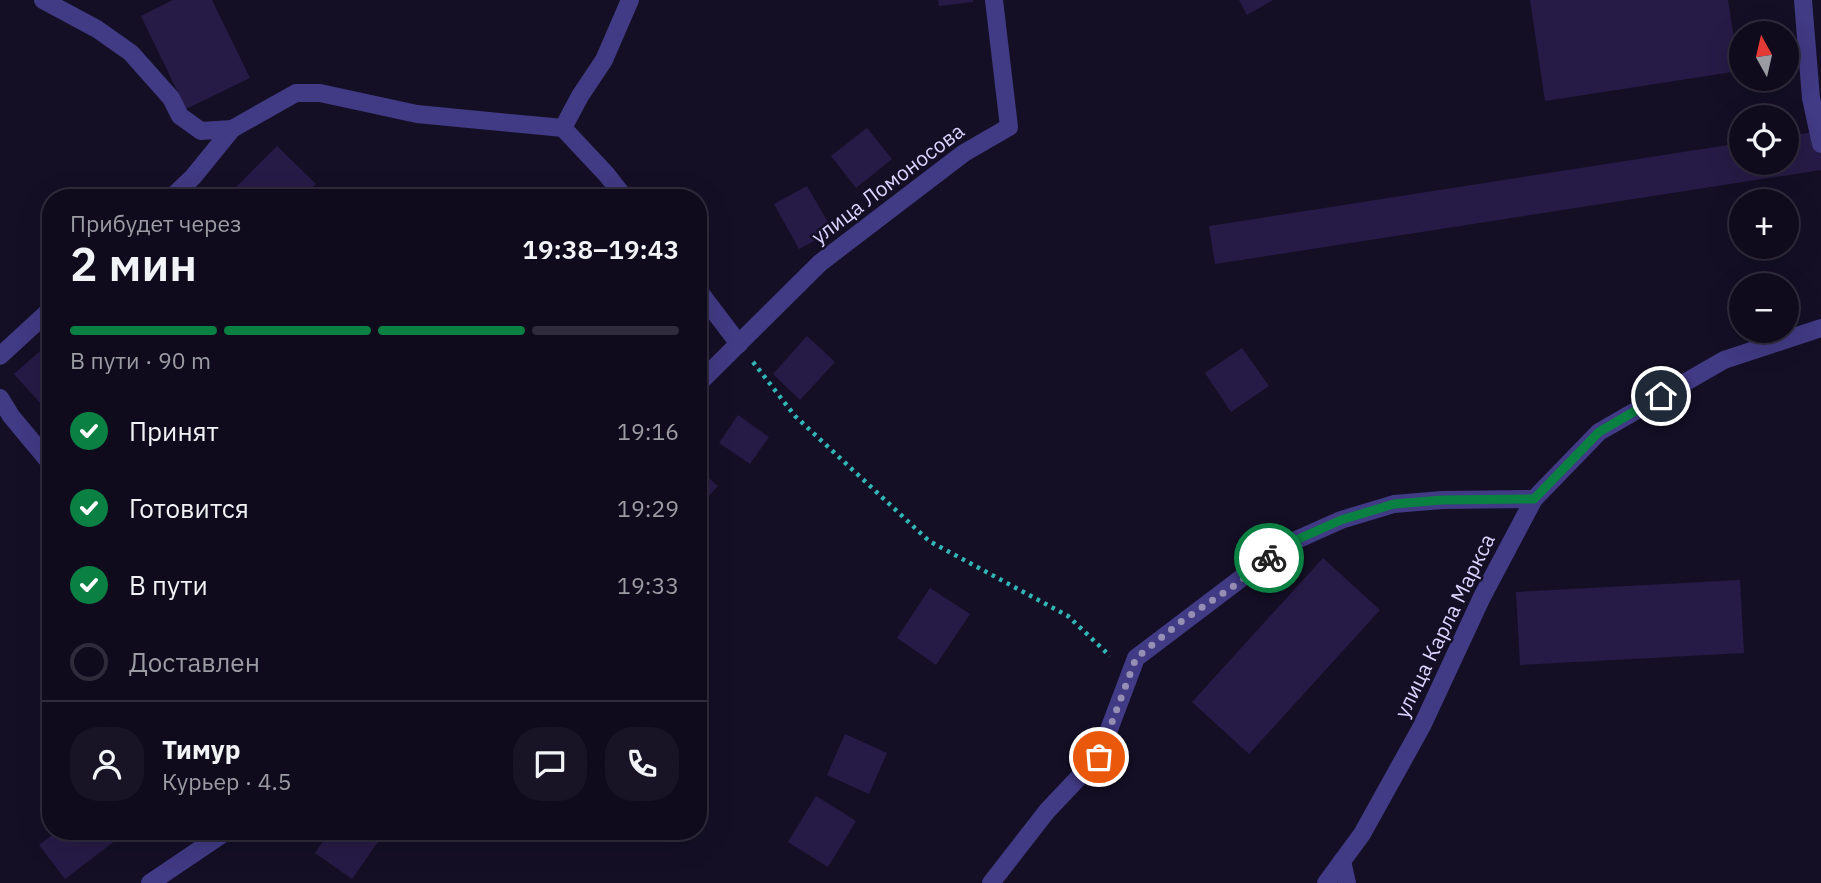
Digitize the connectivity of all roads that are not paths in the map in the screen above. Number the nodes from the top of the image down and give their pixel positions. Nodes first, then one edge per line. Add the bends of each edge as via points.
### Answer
1 (43, 0) edge
2 (630, 0) edge
3 (994, 0) edge
4 (1803, 0) edge
5 (563, 128) junction
6 (232, 129) junction
7 (1821, 144) edge
8 (180, 189) edge
9 (618, 189) edge
10 (707, 302) edge
11 (42, 317) edge
12 (1821, 328) edge
13 (739, 344) junction
14 (0, 356) edge
15 (707, 375) edge
16 (0, 398) edge
17 (42, 453) edge
18 (1534, 499) junction
19 (214, 840) edge
20 (1342, 862) junction
21 (150, 883) edge
22 (991, 883) edge
23 (1326, 883) edge
24 (1347, 883) edge

1 - 6 street via 131,53 171,98 180,116 201,131
2 - 5 street via 604,60
3 - 13 street, улица Ломоносова via 1009,127 964,153 820,264
4 - 7 street via 1811,98
5 - 6 street via 417,114 320,93 296,93
5 - 9 street
6 - 8 street
10 - 13 street
11 - 14 street
12 - 18 street, улица Карла Маркса via 1724,360 1599,432
13 - 15 street, улица Ломоносова
16 - 17 street
18 - 20 street, улица Карла Маркса via 1422,726
18 - 22 street via 1394,504 1341,520 1285,545 1136,658 1099,757 1047,811
19 - 21 street
20 - 23 street, улица Карла Маркса
20 - 24 street

